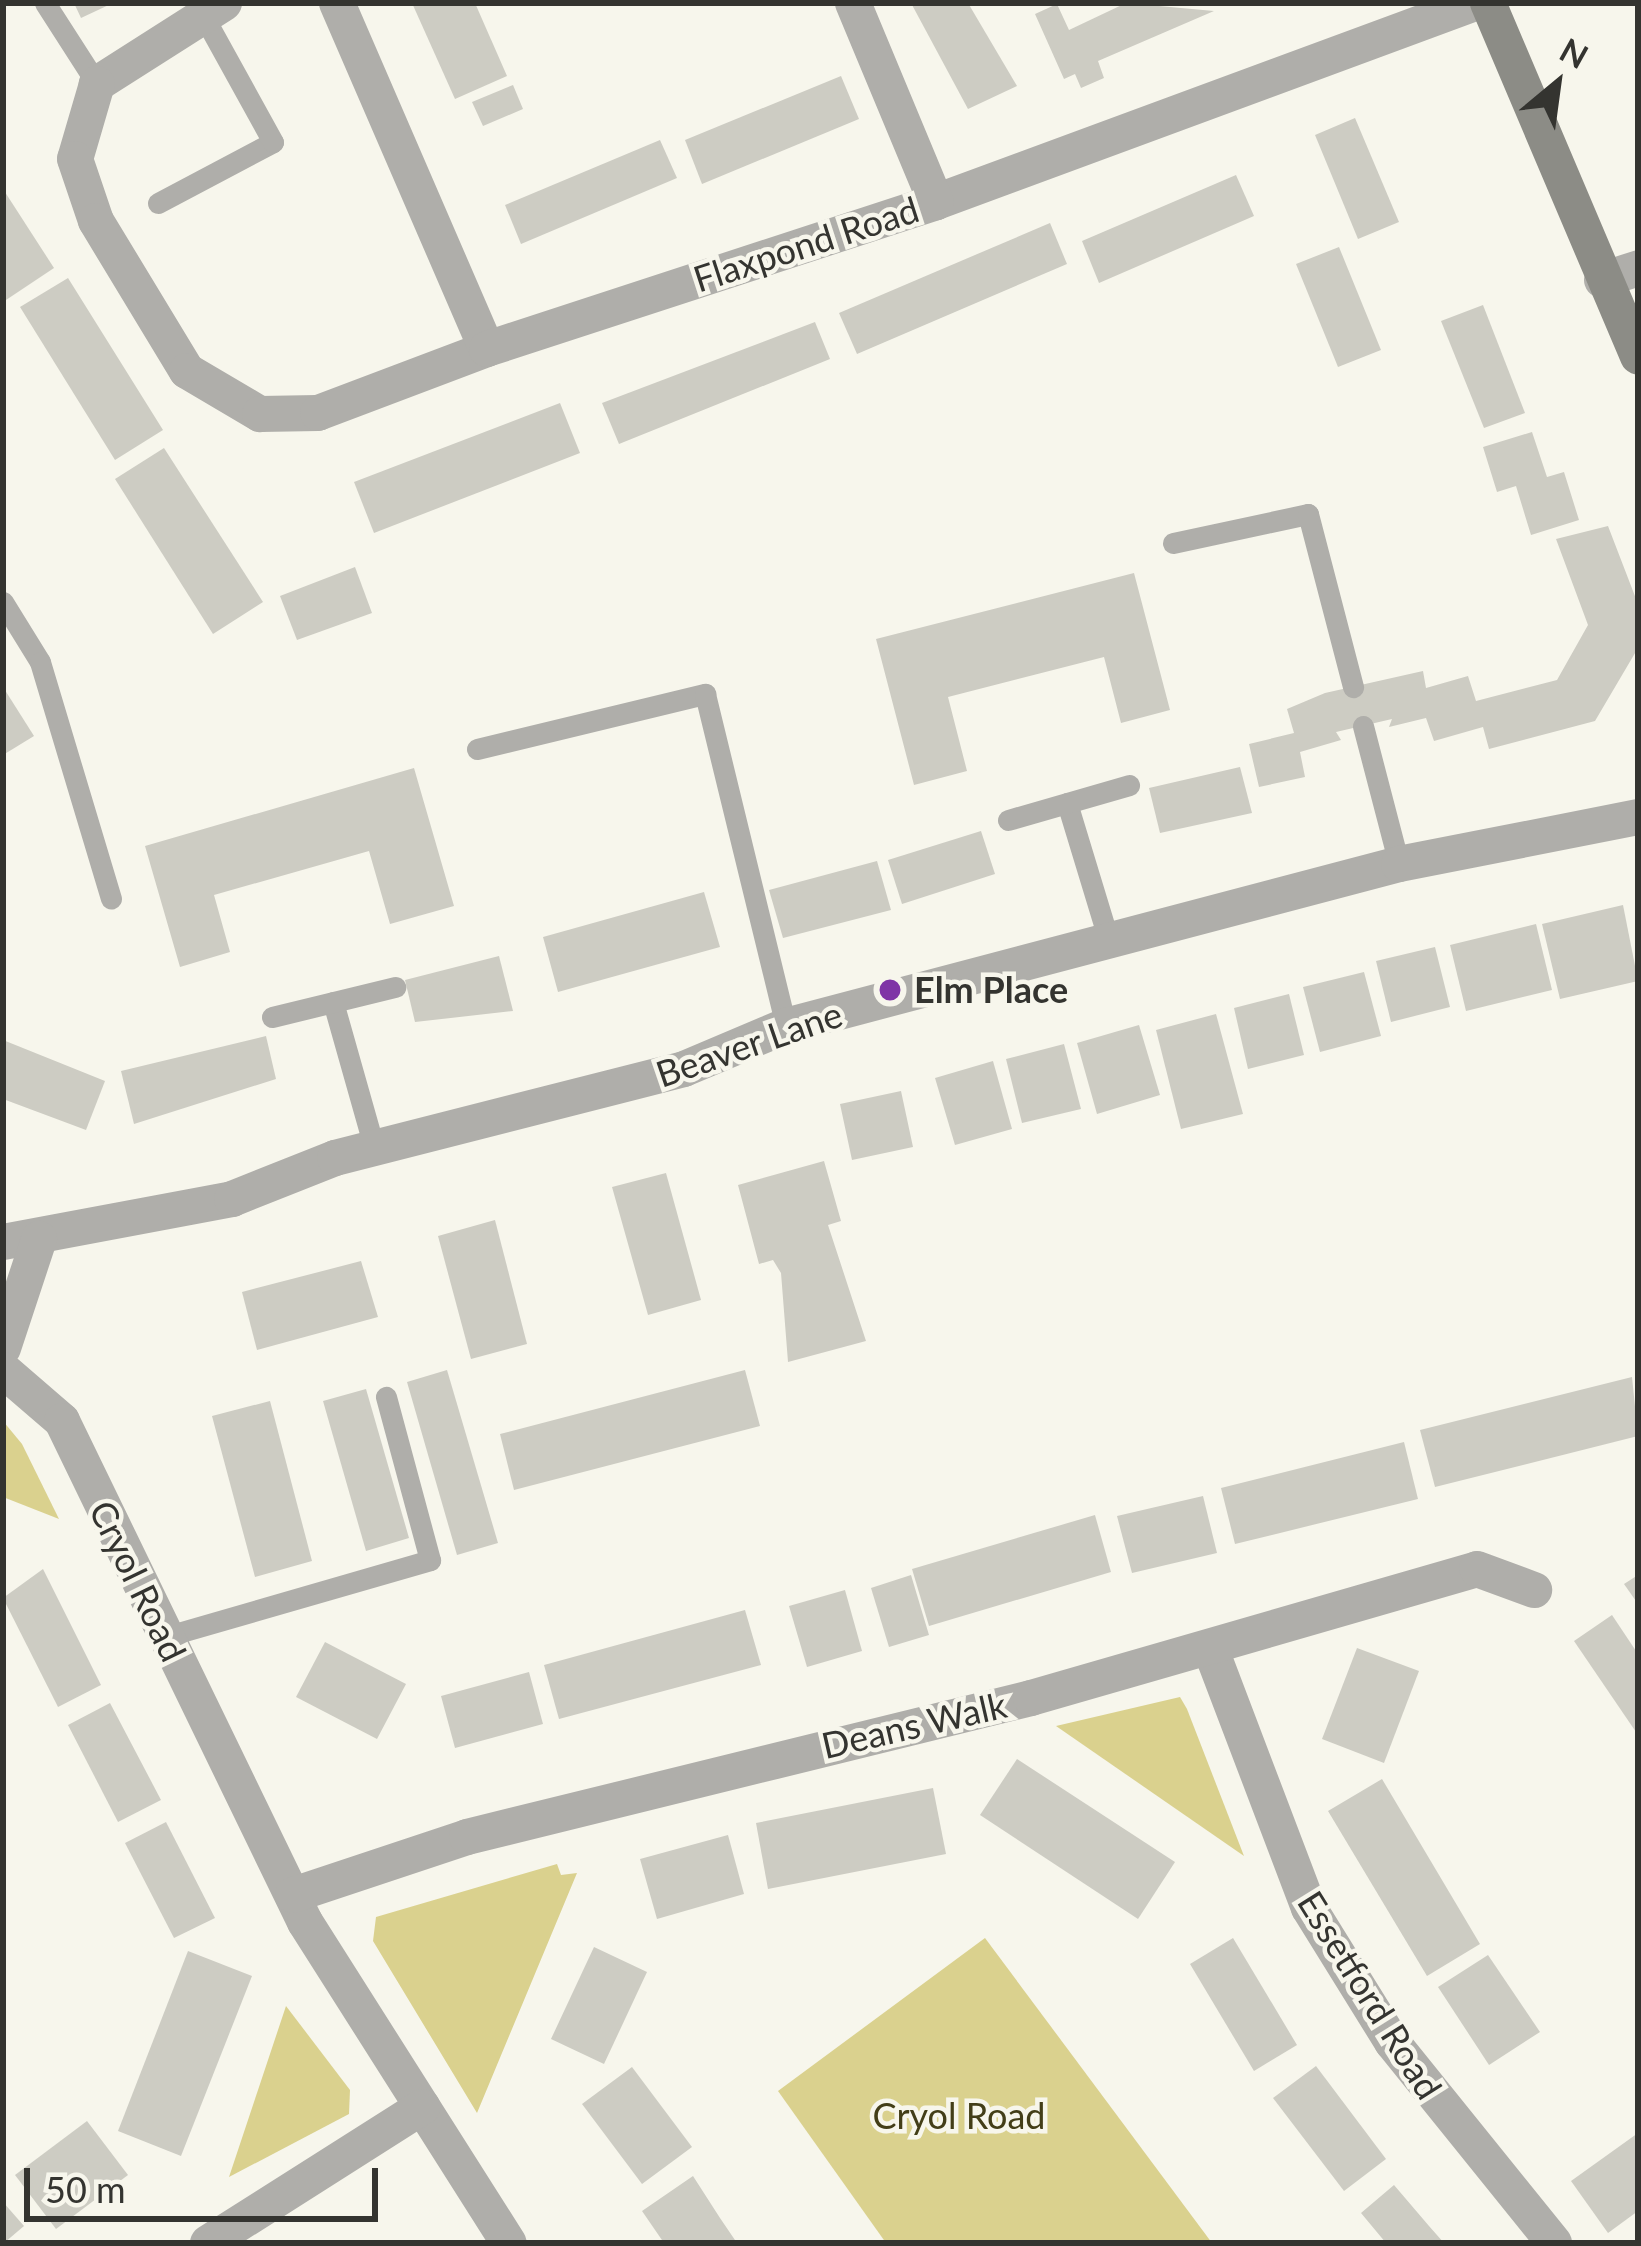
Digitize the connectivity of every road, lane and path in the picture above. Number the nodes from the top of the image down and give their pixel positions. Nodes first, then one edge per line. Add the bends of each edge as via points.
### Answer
1 (45, 3) edge
2 (338, 3) edge
3 (853, 3) edge
4 (1475, 3) edge
5 (1488, 3) edge
6 (214, 9) edge
7 (98, 84) junction
8 (936, 202) junction
9 (158, 203) dead end
10 (1638, 268) edge
11 (1602, 280) junction
12 (487, 349) junction
13 (1638, 356) edge
14 (1173, 544) dead end
15 (3, 602) edge
16 (1353, 687) dead end
17 (1364, 725) dead end
18 (477, 749) dead end
19 (1129, 785) dead end
20 (1067, 803) junction
21 (1638, 818) edge
22 (1008, 820) dead end
23 (1399, 864) junction
24 (111, 899) dead end
25 (1108, 941) junction
26 (395, 987) dead end
27 (333, 1002) junction
28 (272, 1017) dead end
29 (786, 1026) junction
30 (374, 1147) junction
31 (21, 1241) edge
32 (3, 1348) edge
33 (3, 1370) edge
34 (386, 1397) dead end
35 (1534, 1590) dead end
36 (164, 1637) junction
37 (1211, 1650) junction
38 (293, 1895) junction
39 (422, 2107) junction
40 (208, 2243) edge
41 (509, 2243) edge
42 (1554, 2243) edge

1 - 7 lane
2 - 12 street
3 - 8 street
4 - 8 street, Flaxpond Road
5 - 11 main road
6 - 7 street
6 - 9 lane via 273,142
7 - 12 street, Flaxpond Road via 79,183 187,371 219,395 260,414 318,413
8 - 12 street, Flaxpond Road
10 - 11 street
11 - 13 main road
14 - 16 lane via 1308,514
15 - 24 lane via 40,662
17 - 23 lane
18 - 29 lane via 705,694
19 - 20 lane
20 - 22 lane
20 - 25 lane
21 - 23 street, Beaver Lane
23 - 25 street, Beaver Lane
25 - 29 street, Beaver Lane
26 - 27 lane
27 - 28 lane
27 - 30 lane
29 - 30 street, Beaver Lane via 683,1069
30 - 31 street, Beaver Lane via 232,1199
31 - 32 street
33 - 36 street, Cryol Road via 62,1421
34 - 36 lane via 430,1560
35 - 37 street, Deans Walk via 1477,1569
36 - 38 street, Cryol Road
37 - 38 street, Deans Walk via 467,1837
37 - 42 street, Essetford Road via 1309,1908 1432,2096
38 - 39 street, Cryol Road
39 - 40 street
39 - 41 street, Cryol Road

